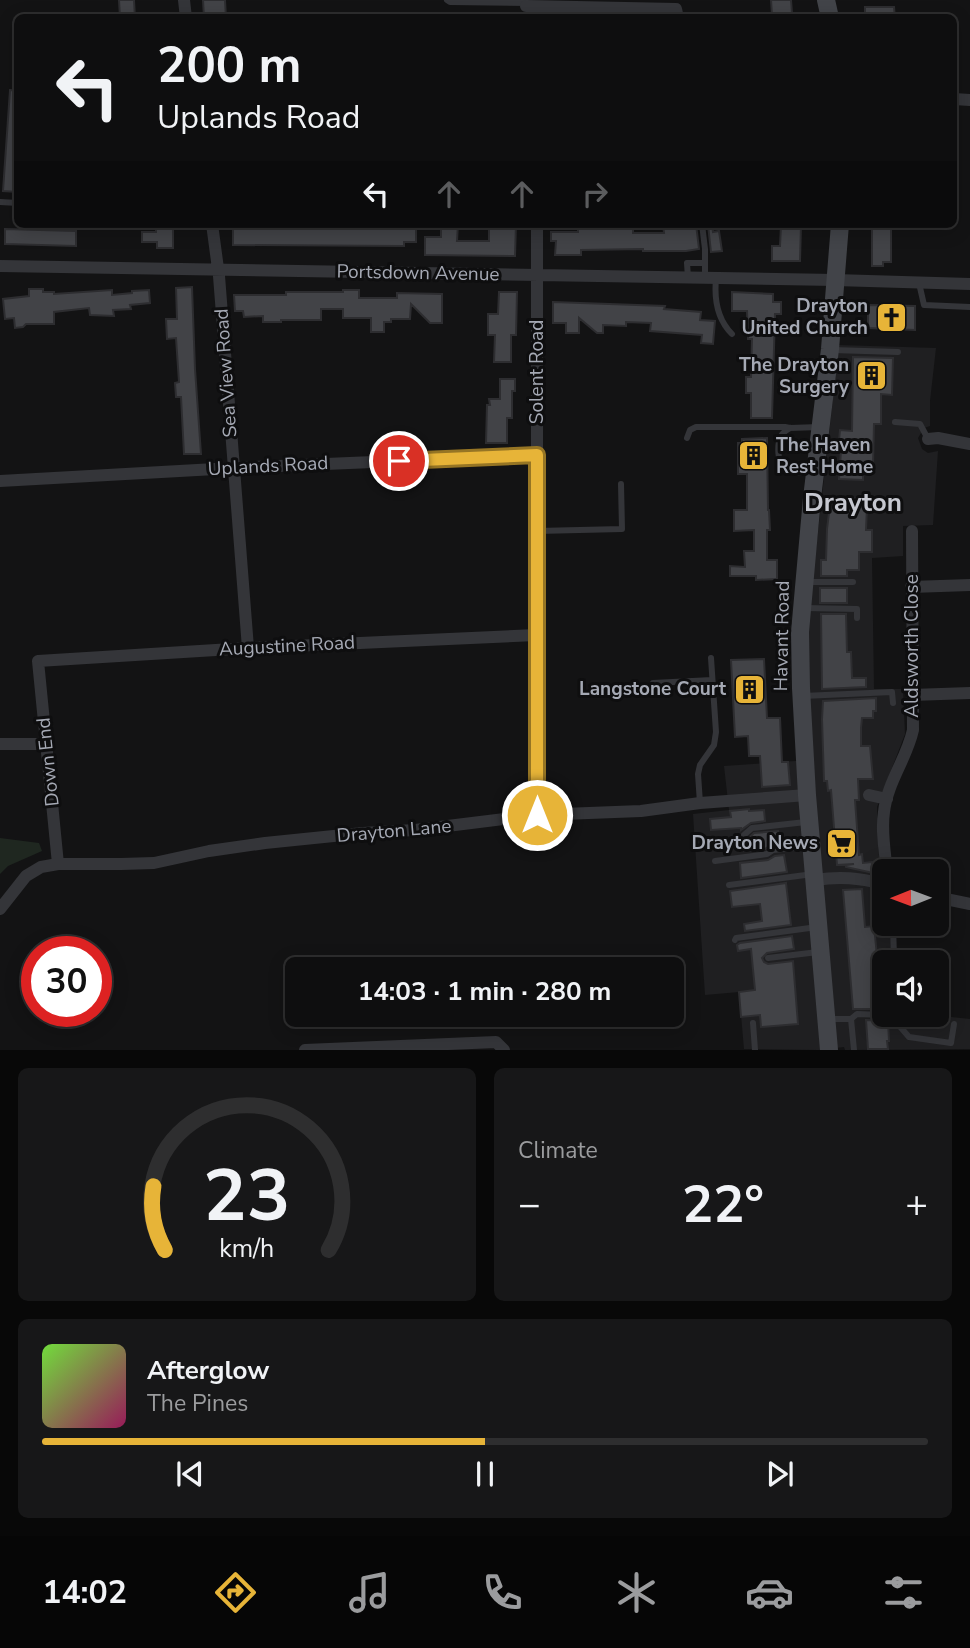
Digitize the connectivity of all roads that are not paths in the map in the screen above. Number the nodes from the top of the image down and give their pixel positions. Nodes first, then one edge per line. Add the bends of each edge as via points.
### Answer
1 (447, 0) edge
2 (526, 7) edge
3 (677, 14) edge
4 (213, 228) edge
5 (537, 228) edge
6 (702, 228) edge
7 (840, 228) edge
8 (704, 263) junction
9 (0, 265) edge
10 (218, 270) junction
11 (536, 274) junction
12 (688, 278) junction
13 (710, 279) junction
14 (835, 280) junction
15 (919, 283) junction
16 (970, 284) edge
17 (970, 307) edge
18 (732, 334) dead end
19 (830, 349) junction
20 (898, 352) dead end
21 (895, 422) dead end
22 (821, 426) junction
23 (790, 428) junction
24 (687, 439) dead end
25 (928, 439) joint
26 (970, 443) edge
27 (537, 455) junction
28 (233, 468) junction
29 (815, 472) junction
30 (0, 481) edge
31 (621, 484) dead end
32 (813, 498) junction
33 (868, 501) dead end
34 (537, 531) junction
35 (912, 531) dead end
36 (853, 582) dead end
37 (803, 583) junction
38 (970, 585) edge
39 (911, 587) junction
40 (802, 608) junction
41 (857, 618) dead end
42 (536, 635) junction
43 (248, 648) junction
44 (711, 658) dead end
45 (38, 661) joint
46 (712, 680) junction
47 (653, 683) dead end
48 (970, 693) edge
49 (912, 695) junction
50 (801, 696) junction
51 (893, 703) dead end
52 (0, 744) edge
53 (46, 744) junction
54 (807, 795) junction
55 (869, 795) dead end
56 (887, 799) junction
57 (700, 803) junction
58 (537, 815) junction
59 (809, 821) junction
60 (744, 835) dead end
61 (812, 846) junction
62 (886, 859) edge
63 (715, 861) dead end
64 (58, 864) junction
65 (815, 877) junction
66 (872, 881) edge
67 (729, 885) dead end
68 (949, 900) edge
69 (970, 904) edge
70 (0, 909) edge
71 (819, 927) junction
72 (735, 940) dead end
73 (821, 952) junction
74 (768, 958) dead end
75 (872, 1014) edge
76 (827, 1019) junction
77 (850, 1019) junction
78 (753, 1023) dead end
79 (954, 1024) dead end
80 (900, 1027) edge
81 (304, 1049) edge
82 (504, 1049) edge
83 (755, 1049) edge
84 (829, 1049) edge
85 (854, 1049) edge

1 - 2 lane
2 - 3 street via 676,9
4 - 10 street, Sea View Road
5 - 11 street, Solent Road
6 - 8 lane
7 - 14 street, Havant Road
8 - 12 lane via 687,263
8 - 13 lane
9 - 10 street, Portsdown Avenue
10 - 11 street, Portsdown Avenue
10 - 28 street, Sea View Road
11 - 12 street, Portsdown Avenue
11 - 27 street, Solent Road
12 - 13 street, Portsdown Avenue
13 - 14 street, Portsdown Avenue
13 - 18 lane via 719,316
14 - 15 street, Portsdown Avenue
14 - 19 street, Havant Road
15 - 16 street, Portsdown Avenue
15 - 17 lane via 925,305
19 - 20 lane
19 - 22 street, Havant Road
21 - 25 lane via 920,424
22 - 23 lane
22 - 29 street, Havant Road
23 - 24 lane via 696,427
23 - 29 lane via 780,438 779,461 793,471
25 - 26 street
27 - 28 street, Uplands Road
27 - 34 street, Solent Road
28 - 30 street, Uplands Road
28 - 43 street, Sea View Road
29 - 32 street, Havant Road
31 - 34 lane via 622,530
32 - 33 lane
32 - 37 street, Havant Road
34 - 42 street, Solent Road
35 - 39 street, Aldsworth Close
36 - 37 lane
37 - 40 street, Havant Road
38 - 39 street
39 - 49 street, Aldsworth Close
40 - 41 lane via 856,608
40 - 50 street, Havant Road
42 - 43 street, Augustine Road
42 - 58 street, Solent Road
43 - 45 street, Augustine Road
44 - 46 lane
45 - 53 street, Down End
46 - 47 lane
46 - 57 lane via 716,732 714,745 700,765
48 - 49 street
49 - 56 street, Aldsworth Close via 913,730
50 - 51 lane via 892,692
50 - 54 street, Havant Road
52 - 53 street
53 - 64 street, Down End
54 - 57 street, Drayton Lane
54 - 59 street, Havant Road
55 - 56 street
56 - 62 street, Aldsworth Close
57 - 58 street, Drayton Lane via 641,811
58 - 64 street, Drayton Lane via 209,851 154,863
59 - 60 lane via 752,828
59 - 61 street, Havant Road
61 - 63 lane
61 - 65 street, Havant Road
64 - 70 street, Drayton Lane via 26,876
65 - 66 street
65 - 67 lane
65 - 71 street, Havant Road
68 - 69 street
71 - 72 lane
71 - 73 street, Havant Road
73 - 74 lane
73 - 76 street, Havant Road
75 - 77 lane
76 - 77 lane
76 - 84 street, Havant Road
77 - 85 lane
78 - 83 lane
79 - 80 lane via 951,1042 909,1037
81 - 82 street via 496,1042

